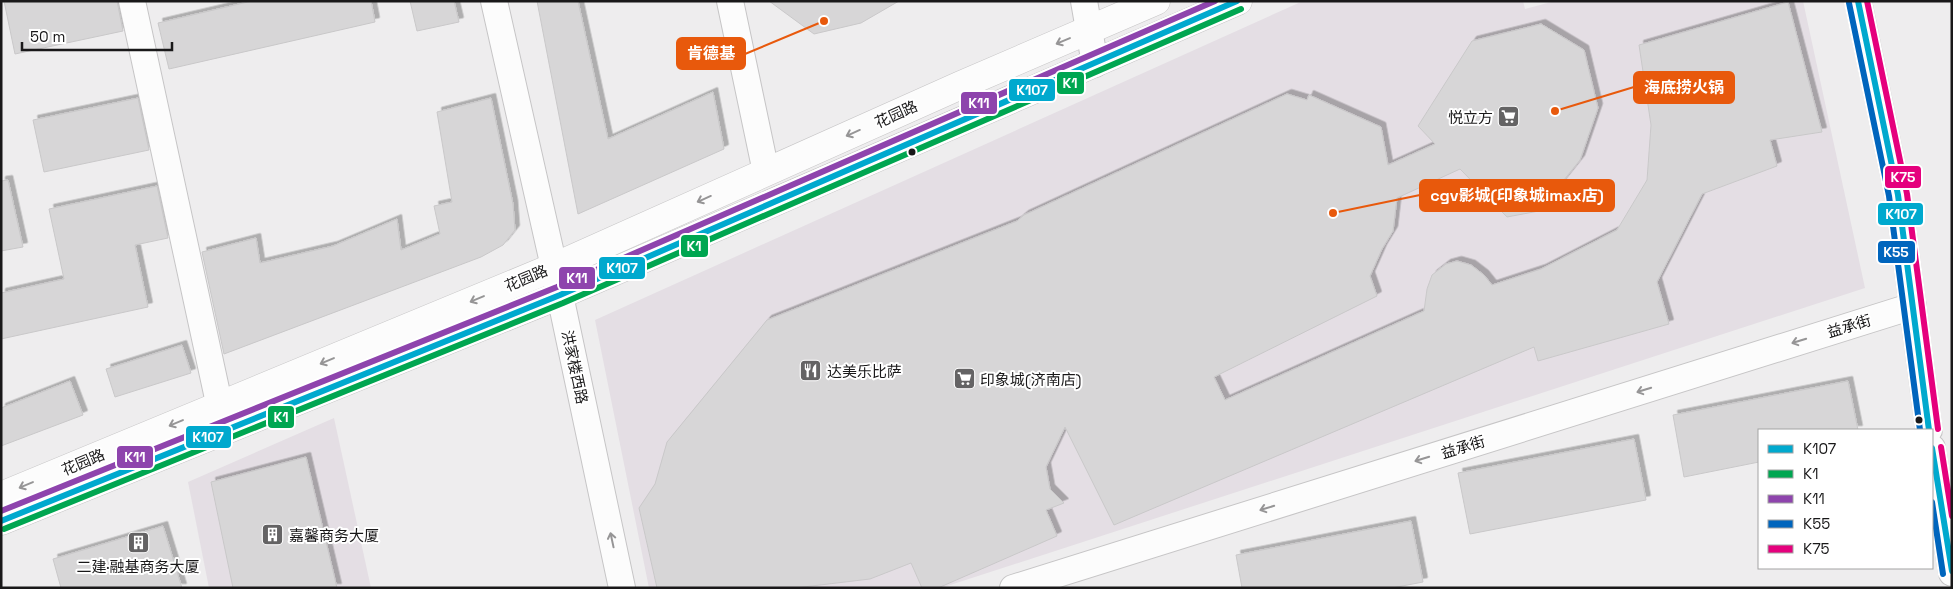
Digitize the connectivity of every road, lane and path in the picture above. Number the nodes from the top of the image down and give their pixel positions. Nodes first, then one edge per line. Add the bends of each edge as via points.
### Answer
1 (132, 1) edge
2 (494, 1) edge
3 (730, 1) edge
4 (1084, 1) edge
5 (1156, 1) edge
6 (1238, 1) edge
7 (1858, 1) edge
8 (1089, 30) junction
9 (1095, 64) junction
10 (766, 172) junction
11 (554, 266) junction
12 (560, 295) junction
13 (1913, 306) junction
14 (222, 418) junction
15 (1929, 429) edge
16 (1933, 454) edge
17 (1, 496) edge
18 (1, 521) edge
19 (1949, 547) edge
20 (1952, 573) edge
21 (622, 588) edge
22 (1013, 588) edge

1 - 14 street
2 - 11 street, 洪家楼西路
3 - 10 street
4 - 8 street
5 - 8 main road, 花园路
6 - 9 main road, 花园路
7 - 13 street via 1898,195
8 - 9 street
8 -> 10 main road, 花园路
9 - 12 main road, 花园路
10 -> 11 main road, 花园路
11 - 12 street, 洪家楼西路
11 -> 14 main road, 花园路
12 - 14 main road, 花园路
21 -> 12 street, 洪家楼西路
13 - 15 street
13 -> 22 street, 益承街
14 -> 17 main road, 花园路
14 - 18 main road, 花园路
16 - 19 street
19 - 20 street

